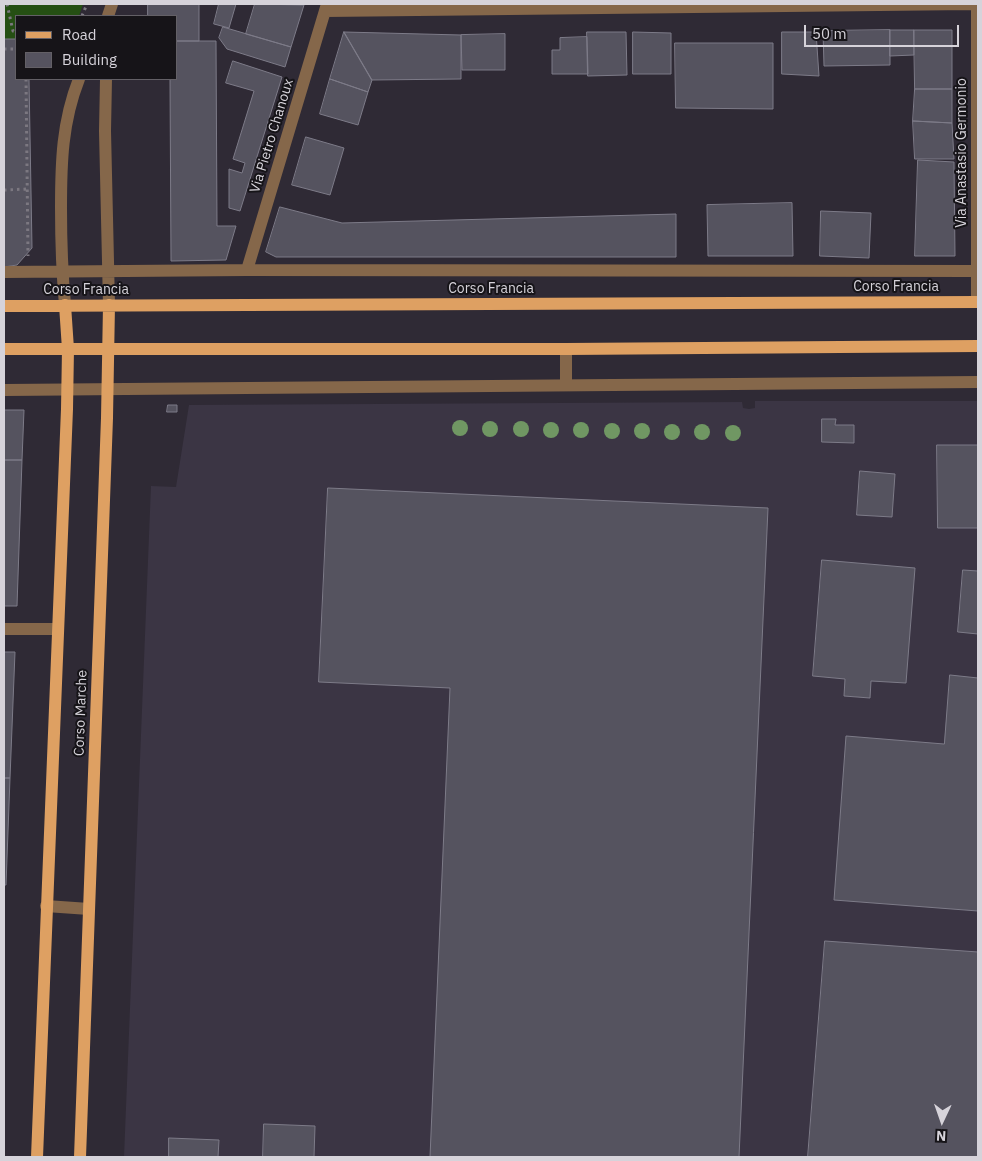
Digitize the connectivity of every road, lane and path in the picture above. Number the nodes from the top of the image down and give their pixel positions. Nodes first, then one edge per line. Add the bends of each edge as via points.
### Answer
1 (5, 4) edge
2 (971, 4) edge
3 (977, 4) edge
4 (682, 6) edge
5 (326, 7) edge
6 (15, 32) edge
7 (26, 80) edge
8 (79, 80) edge
9 (106, 80) edge
10 (4, 190) edge
11 (28, 190) junction
12 (247, 270) junction
13 (62, 271) junction
14 (107, 271) junction
15 (978, 271) edge
16 (4, 272) edge
17 (29, 272) junction
18 (978, 302) edge
19 (65, 305) junction
20 (109, 305) junction
21 (4, 306) edge
22 (978, 346) edge
23 (109, 348) junction
24 (4, 349) edge
25 (68, 349) junction
26 (566, 349) junction
27 (978, 382) edge
28 (566, 384) junction
29 (67, 389) junction
30 (108, 389) junction
31 (4, 390) edge
32 (4, 629) edge
33 (58, 629) junction
34 (46, 906) junction
35 (89, 909) junction
36 (37, 1157) edge
37 (80, 1157) edge

1 - 6 path
2 - 4 street, Via Pietro Chanoux
3 - 15 street, Via Anastasio Germonio
4 - 5 street, Via Pietro Chanoux
5 - 12 street, Via Pietro Chanoux
7 - 11 path
8 - 13 street, Corso Francia via 67,117 62,154
9 - 14 street, Corso Francia
10 - 11 path
11 - 17 path
12 - 14 street, Corso Francia
12 - 15 street, Corso Francia
13 - 14 street, Corso Francia
13 - 17 street, Corso Francia
13 - 19 street, Corso Marche
14 - 20 street, Corso Marche
15 - 18 street, Via Anastasio Germonio
16 - 17 street, Corso Francia
18 - 20 main road, Corso Francia
19 - 20 main road, Corso Francia
19 - 21 main road, Corso Francia
19 - 25 main road, Corso Marche
20 - 23 main road, Corso Marche
22 - 26 main road
23 - 25 main road
23 - 26 main road
23 - 30 main road, Corso Marche
24 - 25 main road
25 - 29 main road, Corso Marche
26 - 28 street
27 - 28 street
28 - 30 street
29 - 30 street
29 - 31 street
29 - 33 main road, Corso Marche
30 - 35 main road, Corso Marche
32 - 33 street
33 - 34 main road, Corso Marche
34 - 35 street
34 - 36 main road, Corso Marche
35 - 37 main road, Corso Marche

